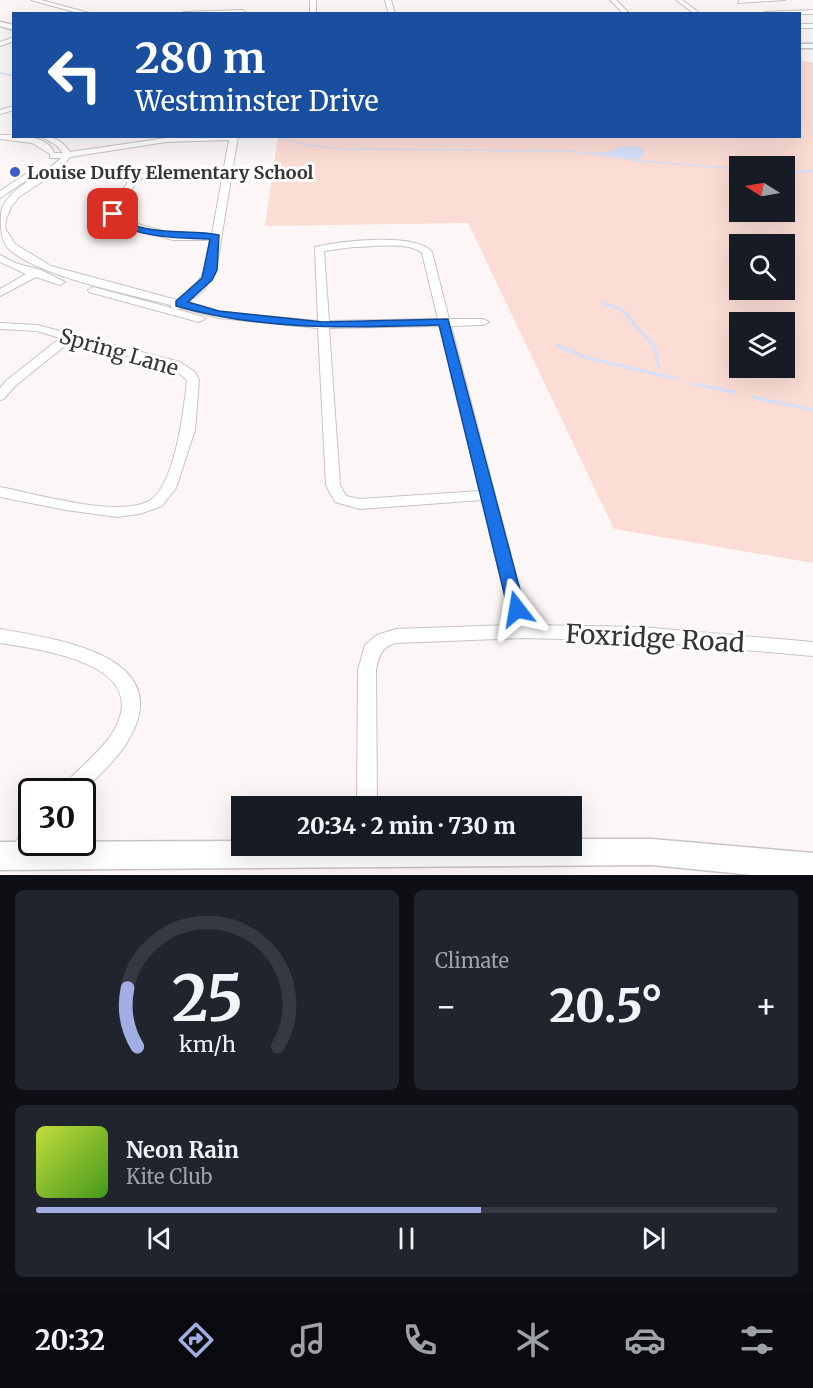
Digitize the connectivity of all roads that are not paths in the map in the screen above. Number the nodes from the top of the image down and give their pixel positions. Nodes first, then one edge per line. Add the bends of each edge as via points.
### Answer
1 (34, 0) edge
2 (613, 0) edge
3 (679, 0) edge
4 (782, 0) edge
5 (738, 1) edge
6 (68, 2) dead end
7 (54, 5) junction
8 (750, 8) dead end
9 (243, 10) edge
10 (83, 12) edge
11 (213, 12) edge
12 (626, 12) edge
13 (696, 12) edge
14 (13, 138) edge
15 (48, 138) edge
16 (201, 138) edge
17 (233, 138) edge
18 (136, 140) edge
19 (67, 155) junction
20 (53, 156) junction
21 (134, 179) dead end
22 (0, 195) edge
23 (216, 237) junction
24 (0, 258) edge
25 (46, 268) junction
26 (33, 274) junction
27 (0, 293) edge
28 (180, 303) junction
29 (169, 310) junction
30 (444, 322) junction
31 (483, 322) dead end
32 (323, 325) junction
33 (0, 326) edge
34 (69, 336) junction
35 (0, 396) edge
36 (0, 492) edge
37 (488, 495) junction
38 (522, 631) junction
39 (0, 636) edge
40 (813, 649) edge
41 (82, 778) edge
42 (367, 796) edge
43 (17, 848) edge
44 (231, 849) edge
45 (582, 851) edge
46 (813, 867) edge

1 - 7 street
2 - 12 street
3 - 13 street
4 - 5 street
5 - 8 street
6 - 7 street
7 - 10 street
9 - 11 street
14 - 20 street via 38,142 49,148
15 - 19 street via 63,146
16 - 18 street
17 - 23 street
18 - 19 street via 98,152
19 - 20 street
19 - 25 street via 60,166 16,195 1,219 0,228 11,246
20 - 22 street
21 - 23 street via 115,209 117,220 173,237
23 - 28 street via 207,280
24 - 26 street
25 - 26 street
25 - 28 street
26 - 27 street
26 - 29 street
28 - 29 street
28 - 32 street via 219,315
29 - 32 street via 216,322 269,329 310,330
30 - 31 street
30 - 32 street
30 - 32 street via 427,252 421,246 334,246 319,249
30 - 37 street
32 - 37 street via 333,484 340,500 360,504
33 - 34 street, Spring Lane via 37,328
34 - 35 street via 10,383
34 - 36 street, Spring Lane via 176,365 191,375 188,430 169,488 154,506 133,513 113,513
37 - 38 street
38 - 40 street, Foxridge Road via 640,634
38 - 42 street, Foxridge Road via 396,636 371,650 367,670
39 - 41 street via 98,660 127,680 132,716 121,736
43 - 44 main road
45 - 46 main road via 652,852

